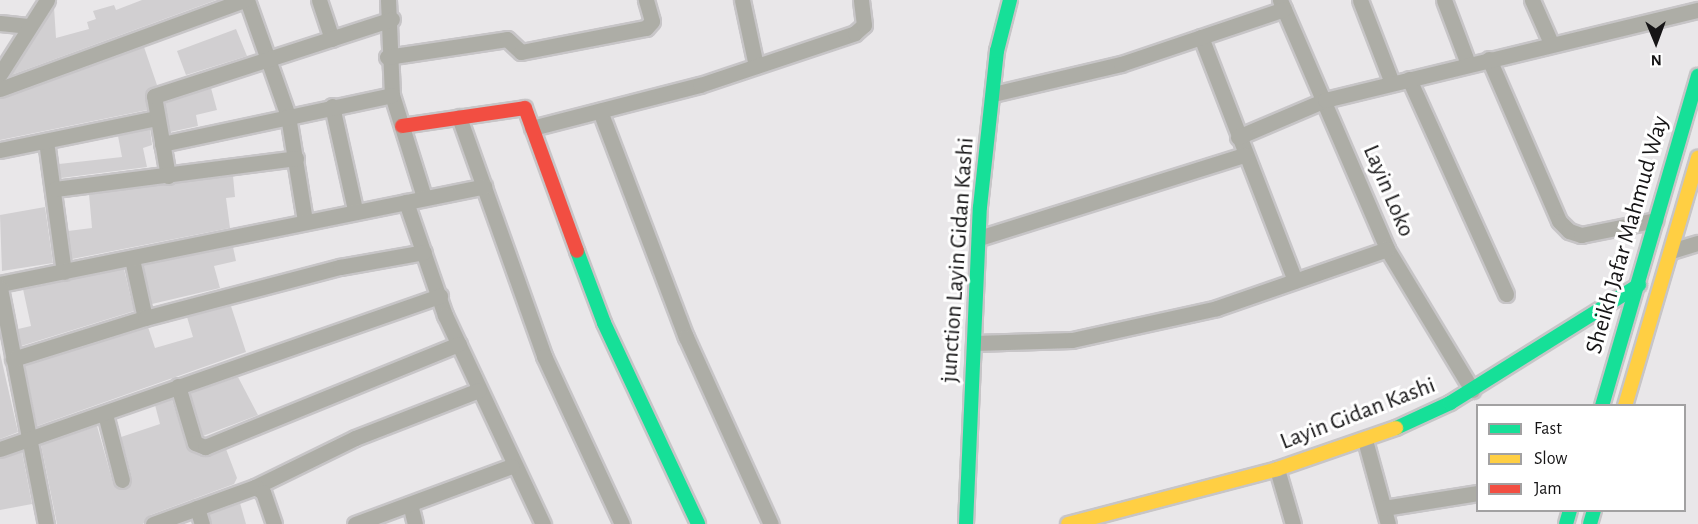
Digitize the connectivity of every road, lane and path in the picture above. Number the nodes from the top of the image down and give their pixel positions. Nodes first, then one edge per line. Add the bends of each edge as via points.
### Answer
1 (47, 0) edge
2 (246, 0) edge
3 (319, 0) edge
4 (388, 0) edge
5 (646, 0) edge
6 (742, 0) edge
7 (861, 0) edge
8 (1010, 0) edge
9 (1360, 0) edge
10 (1444, 0) edge
11 (1532, 0) edge
12 (1282, 5) edge
13 (1698, 10) edge
14 (392, 19) junction
15 (0, 23) edge
16 (30, 26) junction
17 (1200, 37) junction
18 (332, 39) junction
19 (1551, 44) junction
20 (387, 57) junction
21 (271, 59) junction
22 (1489, 59) junction
23 (1468, 64) junction
24 (756, 66) junction
25 (0, 74) edge
26 (1698, 76) edge
27 (1409, 79) junction
28 (1392, 83) junction
29 (0, 90) edge
30 (993, 94) junction
31 (392, 95) junction
32 (1325, 100) junction
33 (332, 106) junction
34 (600, 111) junction
35 (288, 116) junction
36 (459, 117) junction
37 (156, 118) junction
38 (402, 126) junction
39 (532, 128) junction
40 (1238, 137) junction
41 (46, 141) junction
42 (162, 144) junction
43 (0, 150) edge
44 (1244, 155) junction
45 (296, 158) junction
46 (1698, 158) edge
47 (168, 176) junction
48 (484, 186) junction
49 (55, 189) junction
50 (424, 197) junction
51 (406, 202) junction
52 (356, 210) junction
53 (1656, 220) junction
54 (306, 221) junction
55 (979, 238) junction
56 (1698, 243) edge
57 (1387, 249) junction
58 (1671, 251) junction
59 (424, 252) junction
60 (132, 259) junction
61 (64, 272) junction
62 (1295, 280) junction
63 (1639, 285) junction
64 (0, 286) edge
65 (1506, 294) dead end
66 (440, 296) junction
67 (145, 318) junction
68 (4, 343) edge
69 (974, 343) junction
70 (459, 344) junction
71 (14, 359) junction
72 (178, 386) junction
73 (479, 390) junction
74 (1472, 390) junction
75 (1602, 404) edge
76 (1625, 404) edge
77 (105, 414) junction
78 (1365, 440) junction
79 (28, 442) junction
80 (0, 449) edge
81 (512, 466) junction
82 (1276, 469) junction
83 (122, 480) dead end
84 (255, 487) junction
85 (1476, 493) edge
86 (410, 504) junction
87 (197, 508) junction
88 (1384, 508) junction
89 (46, 524) edge
90 (153, 524) edge
91 (202, 524) edge
92 (274, 524) edge
93 (355, 524) edge
94 (415, 524) edge
95 (543, 524) edge
96 (622, 524) edge
97 (698, 524) edge
98 (771, 524) edge
99 (966, 524) edge
100 (1068, 524) edge
101 (1293, 524) edge
102 (1388, 524) edge

1 - 16 street
2 - 21 street
2 - 29 street
3 - 18 street
4 - 14 street
5 - 20 street via 652,21 646,28 521,52 507,39
6 - 24 street
7 - 24 street via 861,29
8 - 30 street, junction Layin Gidan Kashi
9 - 28 street
10 - 23 street
11 - 19 street
12 - 17 street
12 - 32 street, Layin Loko
13 - 19 street
14 - 18 street
14 - 20 street
15 - 16 street
16 - 25 street
17 - 30 street
17 - 40 street
18 - 21 street
19 - 22 street
20 - 31 street
21 - 35 street
21 - 37 street via 154,96
22 - 23 street
22 - 53 street via 1559,221 1569,231 1581,235
23 - 27 street
24 - 34 street
26 - 53 street, Sheikh Jafar Mahmud Way
27 - 28 street
27 - 65 street
28 - 32 street
30 - 55 street, junction Layin Gidan Kashi
31 - 33 street
31 - 38 street
32 - 40 street
32 - 57 street, Layin Loko
33 - 35 street
33 - 52 street
34 - 39 street
34 - 98 street via 686,337
35 - 42 street
35 - 45 street
36 - 38 street
36 - 39 street via 521,107
36 - 48 street
37 - 41 street
37 - 42 street
38 - 50 street
39 - 97 street via 604,323
40 - 44 street
41 - 43 street
41 - 49 street
42 - 47 street
44 - 55 street
44 - 62 street
45 - 47 street
45 - 54 street
46 - 58 street, Sheikh Jafar Mahmud Way
47 - 49 street
48 - 50 street
48 - 96 street via 544,356
49 - 61 street
50 - 51 street
51 - 52 street
51 - 59 street
52 - 54 street
53 - 63 street, Sheikh Jafar Mahmud Way
54 - 60 street
55 - 69 street, junction Layin Gidan Kashi
56 - 58 street
57 - 62 street
57 - 74 street, Layin Loko
58 - 76 street, Sheikh Jafar Mahmud Way
59 - 66 street
59 - 67 street via 340,267
60 - 61 street
60 - 67 street
61 - 64 street
62 - 69 street via 1217,308 1072,340
63 - 74 street, Layin Gidan Kashi
63 - 75 street, Sheikh Jafar Mahmud Way
64 - 68 street
66 - 70 street
66 - 72 street
67 - 71 street
68 - 71 street
69 - 99 street, junction Layin Gidan Kashi
70 - 72 street via 205,447 195,443
70 - 73 street
71 - 79 street
72 - 77 street
73 - 81 street
73 - 84 street via 355,438
74 - 78 street, Layin Gidan Kashi
77 - 79 street
77 - 83 street
78 - 82 street, Layin Gidan Kashi
78 - 88 street
79 - 80 street
79 - 89 street
81 - 86 street
81 - 95 street
82 - 100 street, Layin Gidan Kashi
82 - 101 street
84 - 87 street
84 - 92 street via 263,492
85 - 88 street
86 - 93 street
86 - 94 street
87 - 90 street
87 - 91 street
88 - 102 street

